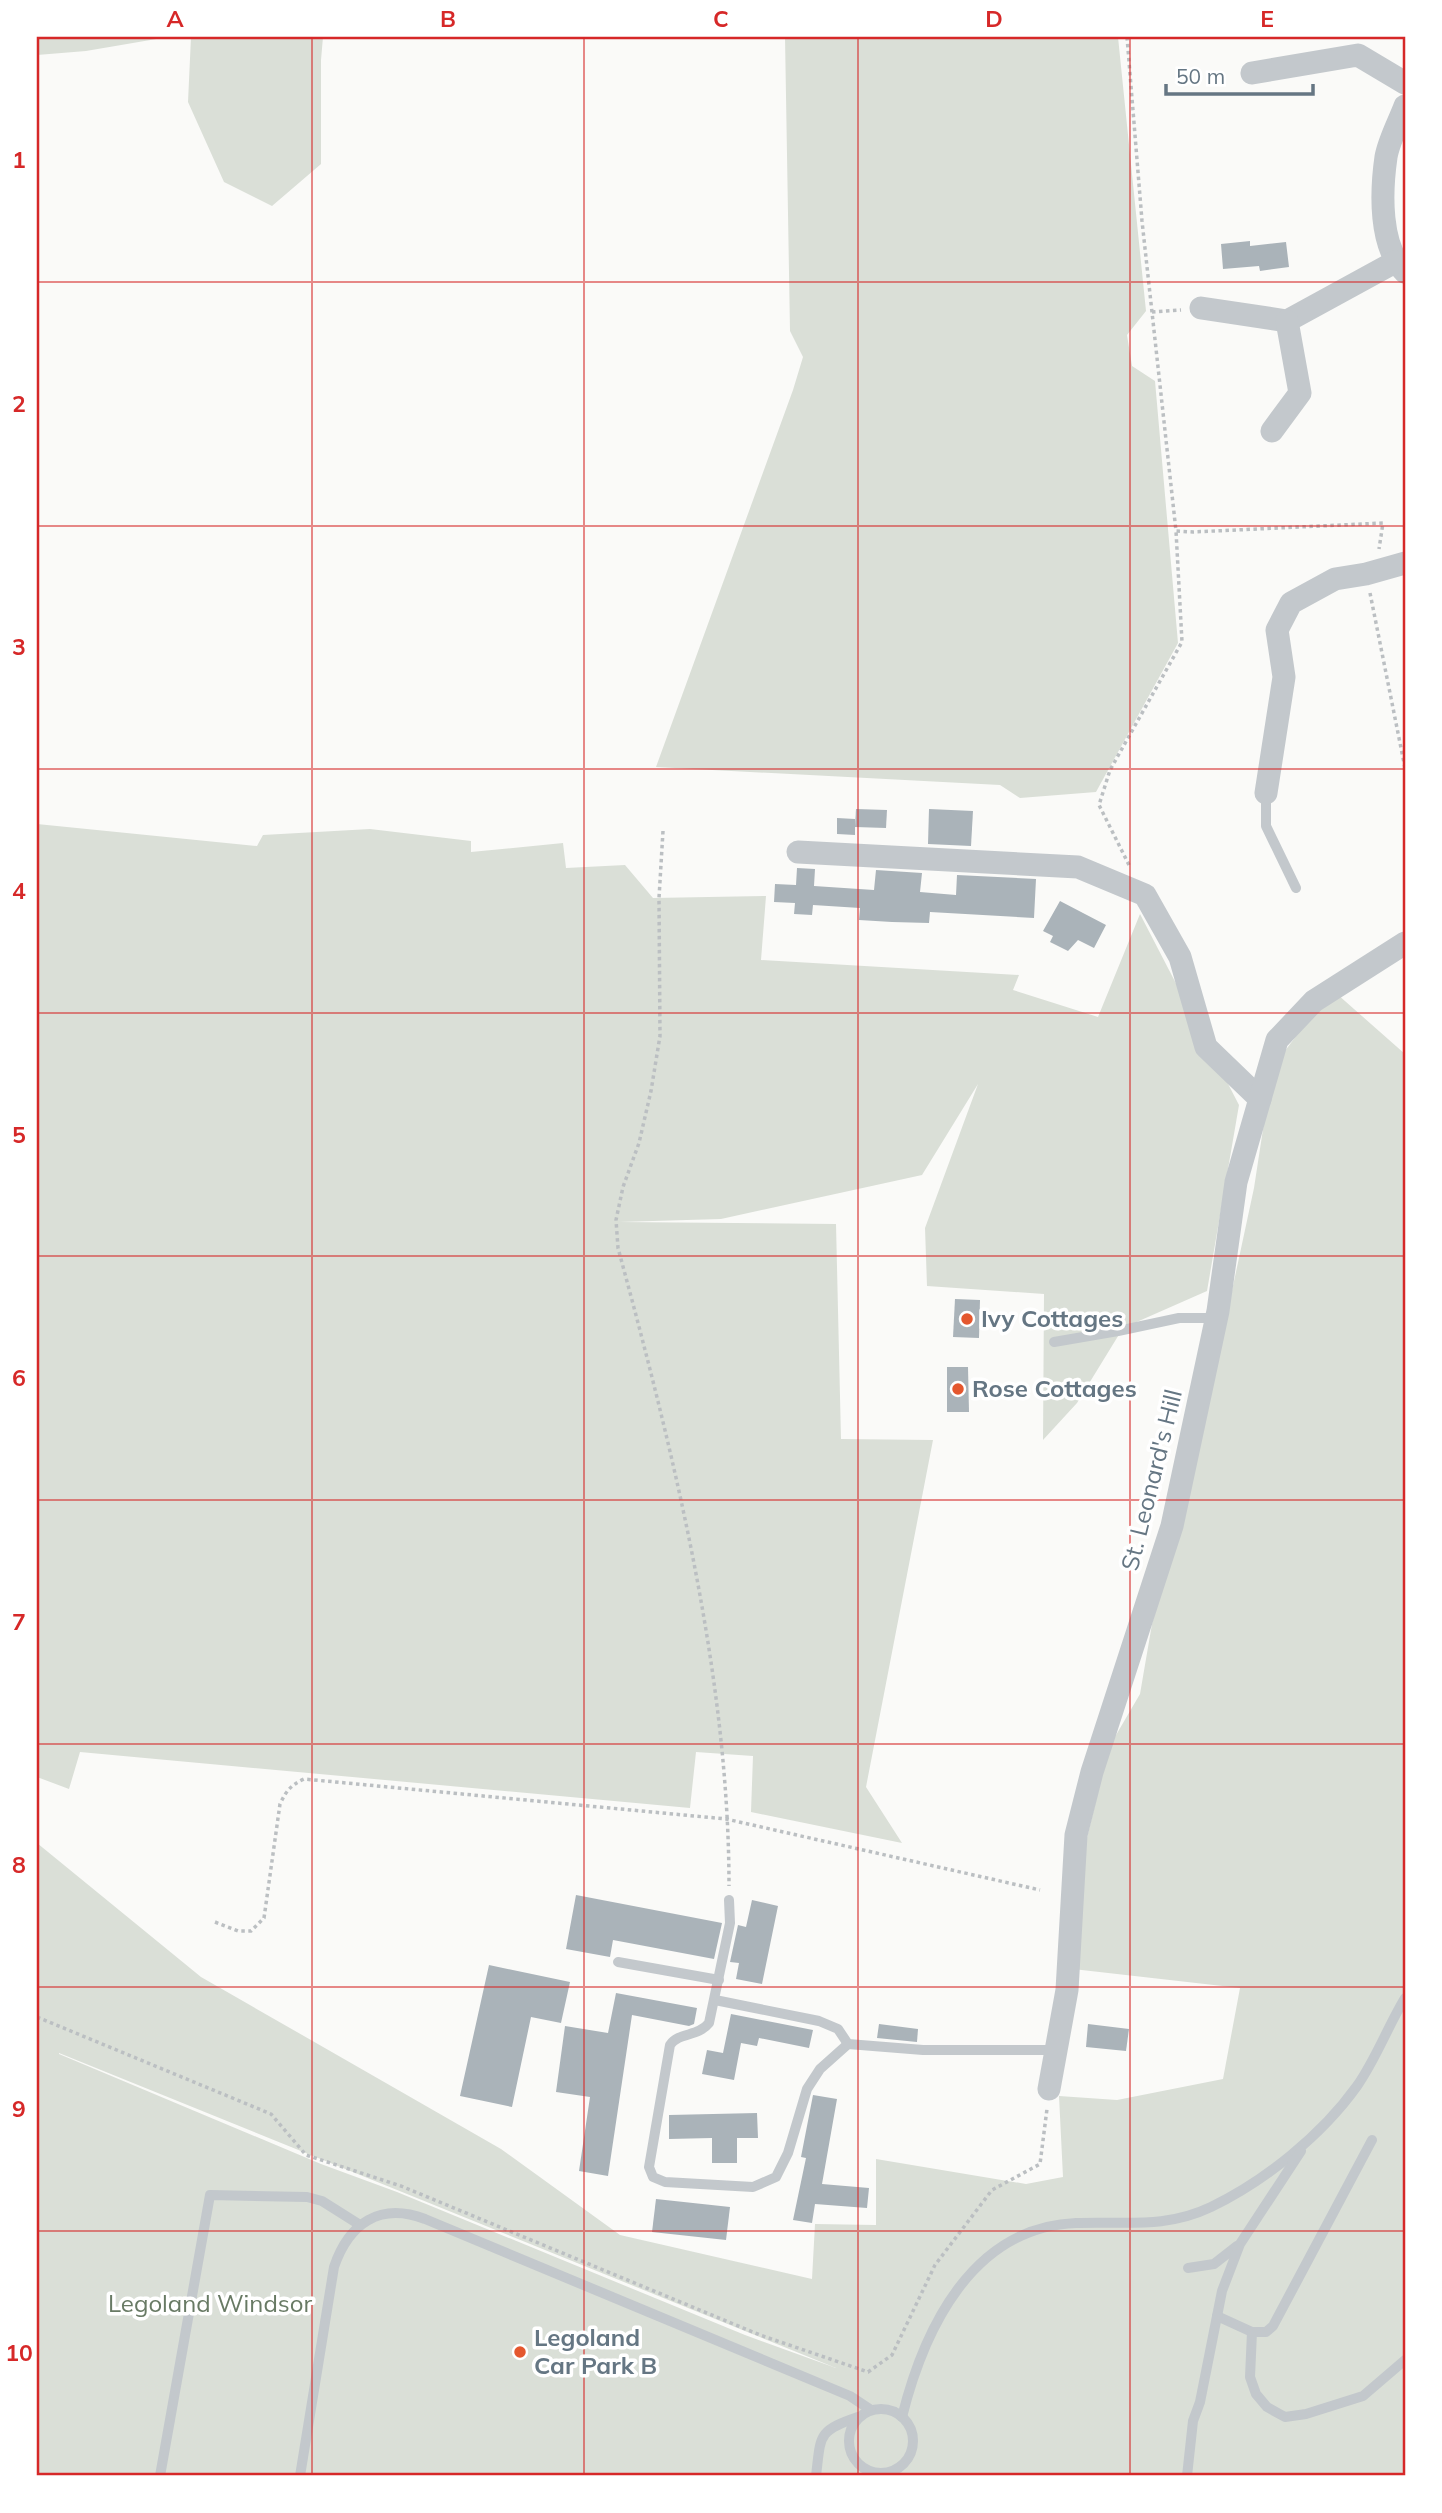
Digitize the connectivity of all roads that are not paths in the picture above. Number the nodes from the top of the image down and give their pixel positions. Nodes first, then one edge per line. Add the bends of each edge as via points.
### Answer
1 (1252, 73) dead end
2 (1405, 83) edge
3 (1405, 106) edge
4 (1400, 267) edge
5 (1201, 308) road end
6 (1287, 321) junction
7 (1272, 432) dead end
8 (1405, 563) edge
9 (1266, 793) joint
10 (798, 852) dead end
11 (1296, 888) dead end
12 (1405, 943) edge
13 (1260, 1099) junction
14 (1216, 1318) junction
15 (1054, 1342) dead end
16 (729, 1900) road end
17 (618, 1962) dead end
18 (719, 1980) junction
19 (1405, 1998) edge
20 (715, 2000) junction
21 (848, 2044) junction
22 (1056, 2050) junction
23 (1049, 2089) road end
24 (1372, 2140) dead end
25 (1306, 2143) junction
26 (360, 2225) junction
27 (1240, 2244) junction
28 (1188, 2268) dead end
29 (1217, 2316) junction
30 (1252, 2332) junction
31 (1405, 2360) edge
32 (866, 2413) junction
33 (902, 2417) junction
34 (884, 2475) edge
35 (160, 2476) edge
36 (300, 2476) edge
37 (816, 2476) edge
38 (1187, 2476) edge

1 - 2 street via 1358,55
3 - 4 street via 1387,155 1383,221
4 - 6 street
5 - 6 street
6 - 7 street via 1300,393
8 - 9 street via 1335,579 1291,603 1277,631 1284,677
9 - 11 lane via 1266,825
10 - 13 street via 1078,867 1144,895 1180,957 1206,1047
12 - 13 street, St. Leonard's Hill via 1314,1000 1278,1040
13 - 14 street, St. Leonard's Hill via 1236,1182
14 - 15 lane via 1179,1318
14 - 22 street, St. Leonard's Hill via 1172,1526 1076,1835 1067,1990
16 - 18 lane via 730,1923
17 - 18 lane
18 - 20 lane
19 - 25 lane via 1358,2084
20 - 21 lane via 819,2021 838,2029
20 - 21 lane via 703,2031 674,2039 670,2045 649,2167 653,2177 665,2182 753,2187 776,2177 807,2089 820,2069
21 - 22 lane via 923,2050
22 - 23 street, St. Leonard's Hill
24 - 30 lane via 1273,2326 1266,2332
25 - 27 lane
25 - 33 lane via 1244,2188 1190,2216 1156,2223 1044,2226 1008,2243 954,2292 912,2375
26 - 32 lane via 392,2213 415,2215 850,2396
26 - 35 lane via 307,2197 210,2194
26 - 36 lane via 345,2241 334,2267
27 - 28 lane via 1214,2264
27 - 29 lane
29 - 30 lane
29 - 38 lane via 1193,2421
30 - 31 lane via 1250,2377 1256,2393 1267,2407 1285,2417 1363,2396
32 - 33 lane via 892,2411
32 - 34 lane via 853,2425 849,2448 862,2468
32 - 37 lane via 829,2428 821,2438
33 - 34 lane via 913,2435 913,2446 903,2465

